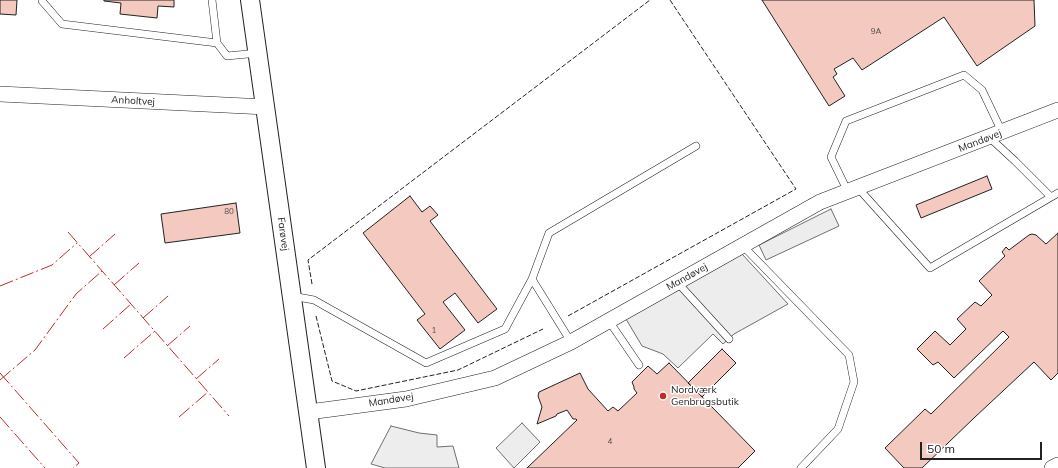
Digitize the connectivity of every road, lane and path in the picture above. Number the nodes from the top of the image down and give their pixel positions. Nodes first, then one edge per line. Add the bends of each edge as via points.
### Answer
1 (42, 0) edge
2 (212, 0) edge
3 (250, 0) edge
4 (217, 44) junction
5 (258, 53) junction
6 (0, 94) edge
7 (266, 107) junction
8 (1058, 110) edge
9 (995, 135) junction
10 (696, 146) dead end
11 (853, 190) junction
12 (1055, 195) edge
13 (743, 246) junction
14 (532, 279) junction
15 (677, 282) junction
16 (292, 296) junction
17 (609, 321) junction
18 (729, 340) dead end
19 (571, 342) junction
20 (639, 365) dead end
21 (308, 412) junction
22 (1058, 465) edge
23 (316, 468) edge
24 (801, 468) edge
25 (1052, 468) edge

1 - 4 lane via 62,24
2 - 4 lane
3 - 5 street, Farøvej
4 - 5 lane via 227,56
5 - 7 street, Farøvej
6 - 7 street, Anholtvej
7 - 16 street, Farøvej
8 - 9 street, Mandøvej
9 - 11 street, Mandøvej
9 - 11 lane via 982,90 964,75 846,121 831,157
9 - 12 lane via 1015,161
10 - 14 lane via 549,233
11 - 12 lane via 930,268
11 - 13 street, Mandøvej via 820,202
13 - 15 street, Mandøvej
13 - 24 lane via 849,355 854,382 838,429
14 - 16 lane via 505,329 426,363 314,300
14 - 19 lane
15 - 17 street, Mandøvej
15 - 18 lane
16 - 21 street, Farøvej
17 - 19 street, Mandøvej
17 - 20 lane
19 - 21 street, Mandøvej via 496,378 406,399
21 - 23 street, Farøvej
22 - 25 street

